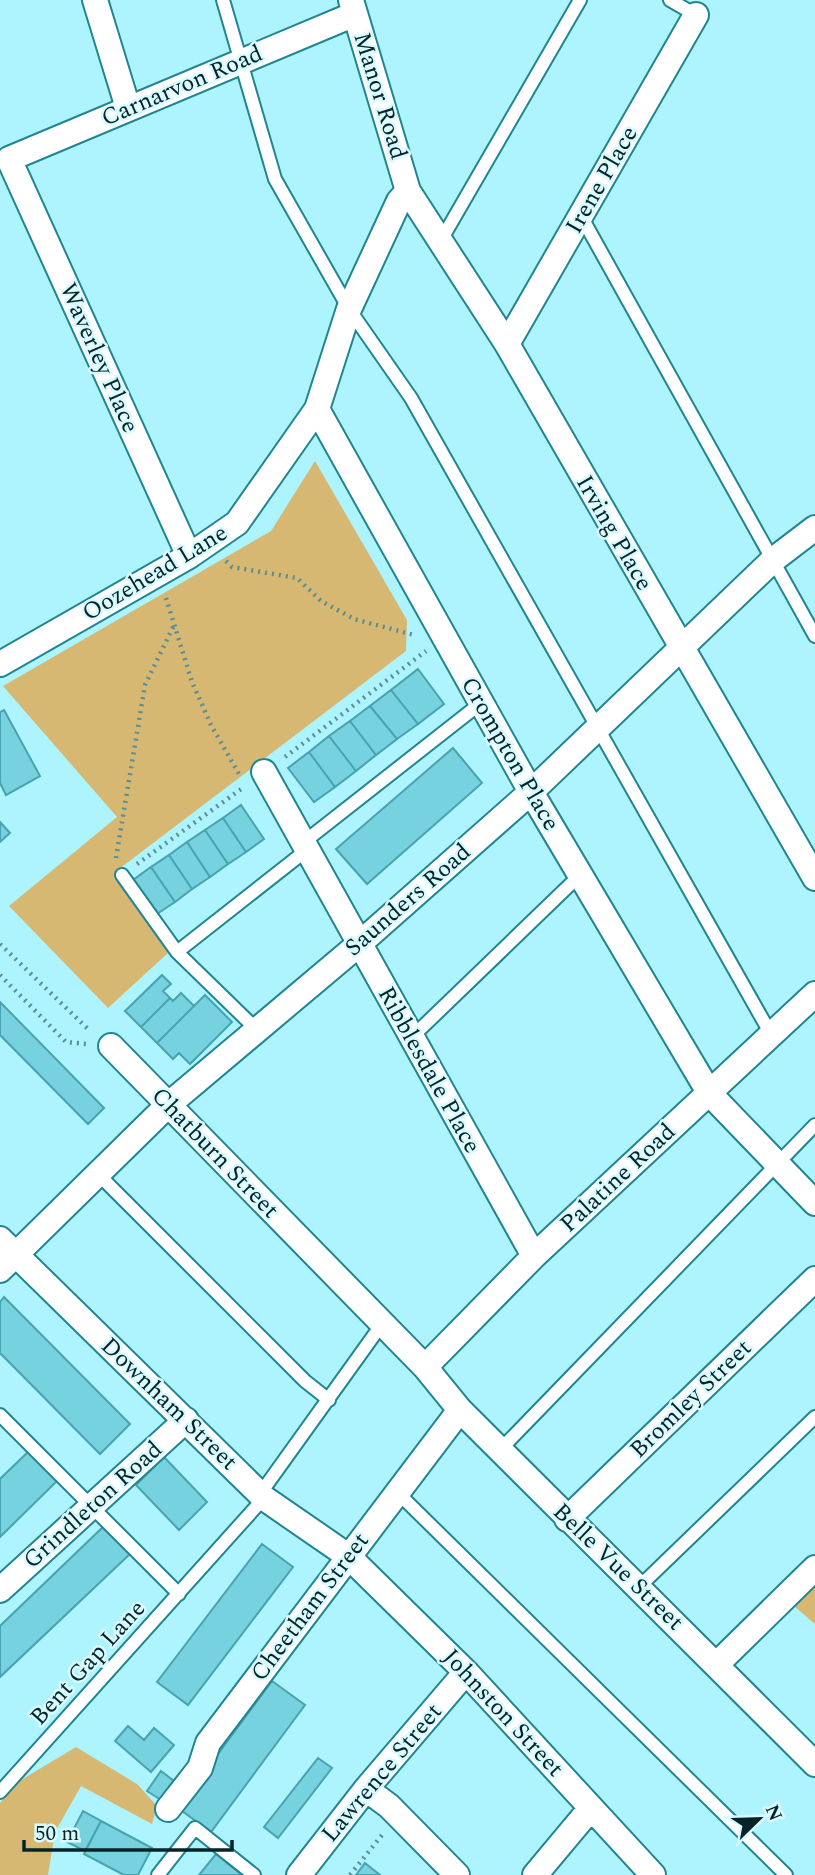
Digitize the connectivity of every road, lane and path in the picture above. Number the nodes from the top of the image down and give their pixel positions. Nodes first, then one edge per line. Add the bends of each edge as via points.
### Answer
1 (95, 0) edge
2 (223, 0) edge
3 (580, 0) edge
4 (670, 0) edge
5 (353, 7) edge
6 (696, 15) joint
7 (242, 61) junction
8 (128, 108) junction
9 (9, 159) joint
10 (408, 191) junction
11 (581, 216) junction
12 (440, 242) junction
13 (349, 309) junction
14 (507, 345) junction
15 (317, 410) junction
16 (815, 528) edge
17 (198, 550) junction
18 (773, 560) junction
19 (156, 575) junction
20 (174, 623) junction
21 (815, 636) edge
22 (444, 638) junction
23 (679, 648) junction
24 (0, 664) edge
25 (481, 703) junction
26 (597, 730) junction
27 (255, 779) joint
28 (531, 792) junction
29 (306, 846) junction
30 (122, 875) joint
31 (580, 875) junction
32 (815, 878) edge
33 (0, 944) edge
34 (358, 944) junction
35 (177, 952) junction
36 (0, 975) edge
37 (815, 994) edge
38 (257, 1030) junction
39 (772, 1037) junction
40 (411, 1038) junction
41 (111, 1046) junction
42 (710, 1094) junction
43 (168, 1105) junction
44 (815, 1125) edge
45 (777, 1163) junction
46 (98, 1174) junction
47 (815, 1203) edge
48 (6, 1255) edge
49 (534, 1256) junction
50 (815, 1279) edge
51 (382, 1324) junction
52 (425, 1367) junction
53 (328, 1400) junction
54 (460, 1410) junction
55 (815, 1417) edge
56 (2, 1420) edge
57 (186, 1420) junction
58 (500, 1450) junction
59 (397, 1492) junction
60 (262, 1496) junction
61 (90, 1506) junction
62 (567, 1519) junction
63 (348, 1556) junction
64 (815, 1568) edge
65 (639, 1587) junction
66 (0, 1590) edge
67 (179, 1594) junction
68 (717, 1664) junction
69 (466, 1672) junction
70 (815, 1764) edge
71 (366, 1788) junction
72 (0, 1792) edge
73 (591, 1808) junction
74 (168, 1809) dead end
75 (398, 1815) junction
76 (158, 1875) edge
77 (254, 1875) edge
78 (299, 1875) edge
79 (350, 1875) edge
80 (457, 1875) edge
81 (535, 1875) edge
82 (653, 1875) edge
83 (786, 1875) edge

1 - 8 street
2 - 7 lane
3 - 12 lane
4 - 6 lane
5 - 7 street, Carnarvon Road
5 - 10 street, Manor Road
6 - 11 street, Irene Place
7 - 8 street, Carnarvon Road
7 - 13 lane via 275,179
8 - 9 street, Carnarvon Road
9 - 17 street, Waverley Place
10 - 12 street, Irving Place
10 - 13 street, Oozehead Lane via 399,201
11 - 14 street, Irene Place
11 - 18 lane
12 - 14 street, Irving Place
13 - 15 street, Oozehead Lane
13 - 26 lane via 411,398
14 - 23 street, Irving Place
15 - 17 street, Oozehead Lane via 237,523
15 - 22 street, Crompton Place
16 - 18 street, Saunders Road
17 - 19 street, Oozehead Lane
17 - 22 path via 233,567 297,578 320,601 354,619
18 - 21 lane
18 - 23 street, Saunders Road
19 - 20 path
19 - 24 street, Oozehead Lane
20 - 27 path via 211,725
20 - 30 path via 145,685 116,862
22 - 25 street, Crompton Place
23 - 26 street, Saunders Road
23 - 32 street, Irving Place
25 - 28 street, Crompton Place
25 - 29 lane
26 - 28 street, Saunders Road
26 - 39 lane
27 - 29 street, Ribblesdale Place
28 - 31 street, Crompton Place
28 - 34 street, Saunders Road
29 - 34 street, Ribblesdale Place
29 - 35 lane
30 - 35 lane
31 - 40 lane
31 - 42 street, Crompton Place
33 - 41 path
34 - 38 street, Saunders Road
34 - 40 street, Ribblesdale Place
35 - 38 lane
36 - 41 path via 66,1042
37 - 39 street, Palatine Road
38 - 43 street, Saunders Road
39 - 42 street, Palatine Road
40 - 49 street, Ribblesdale Place
41 - 43 street, Chatburn Street
42 - 45 street, Crompton Place
42 - 49 street, Palatine Road
43 - 46 street, Saunders Road
43 - 51 street, Chatburn Street
44 - 45 lane
45 - 47 street, Crompton Place
45 - 58 lane
46 - 48 street, Saunders Road
46 - 53 lane
48 - 57 street, Downham Street
49 - 52 street, Palatine Road
50 - 62 street, Bromley Street
51 - 52 street, Chatburn Street
51 - 53 lane, Bent Gap Lane
52 - 54 street, Belle Vue Street
53 - 60 lane, Bent Gap Lane
54 - 58 street, Belle Vue Street
54 - 59 street, Cheetham Street
55 - 65 lane
56 - 61 lane, Bent Gap Lane
57 - 60 street, Downham Street
57 - 61 street, Grindleton Road
58 - 62 street, Belle Vue Street
59 - 63 street, Cheetham Street
59 - 83 lane
60 - 63 street, Downham Street
60 - 67 lane, Bent Gap Lane
61 - 66 street, Grindleton Road
61 - 67 lane, Bent Gap Lane
62 - 65 street, Belle Vue Street
63 - 69 street, Johnston Street
63 - 74 street, Cheetham Street via 208,1743 200,1768
64 - 68 street
65 - 68 street, Belle Vue Street
67 - 72 lane, Bent Gap Lane
68 - 70 street, Belle Vue Street
69 - 71 street, Lawrence Street
69 - 73 street, Johnston Street
71 - 75 street
71 - 78 street, Lawrence Street
73 - 81 street
73 - 82 street, Johnston Street
75 - 79 path
75 - 80 street
76 - 77 lane via 195,1828

